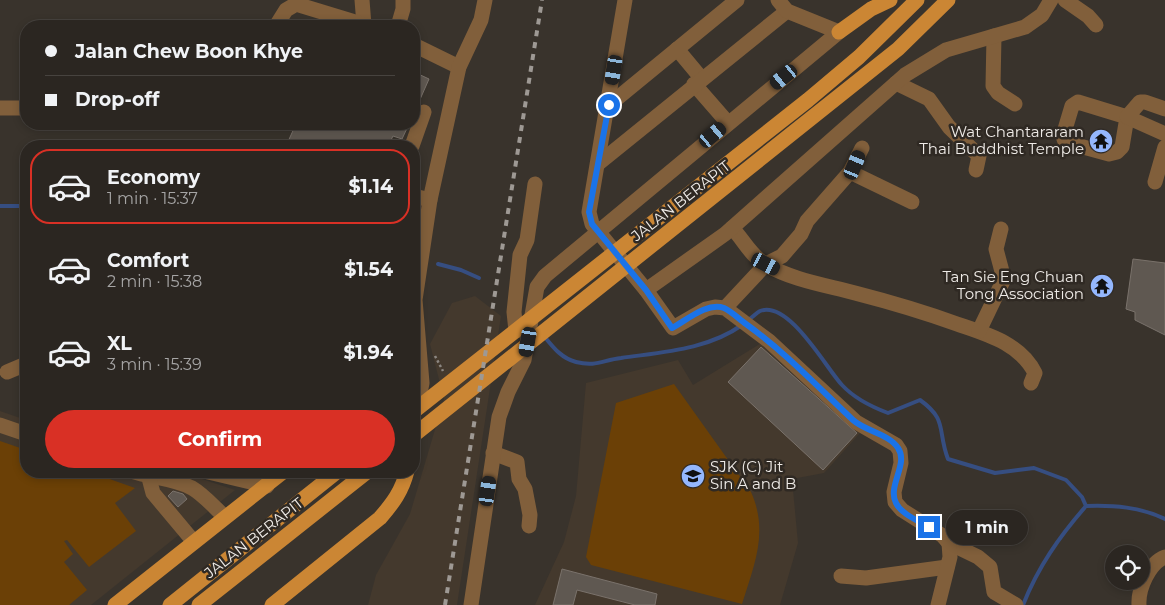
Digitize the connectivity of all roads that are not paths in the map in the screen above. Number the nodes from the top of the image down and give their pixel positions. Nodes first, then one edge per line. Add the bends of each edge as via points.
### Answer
1 (362, 0) edge
2 (403, 0) edge
3 (485, 0) edge
4 (625, 0) edge
5 (737, 0) edge
6 (890, 0) edge
7 (916, 0) edge
8 (948, 0) edge
9 (1051, 0) edge
10 (1065, 0) edge
11 (783, 5) edge
12 (280, 20) edge
13 (347, 20) edge
14 (365, 20) edge
15 (400, 20) edge
16 (1096, 25) dead end
17 (839, 32) junction
18 (994, 36) junction
19 (420, 47) edge
20 (677, 49) junction
21 (459, 67) junction
22 (698, 82) junction
23 (896, 83) junction
24 (1015, 104) dead end
25 (609, 105) junction
26 (1, 108) edge
27 (20, 108) edge
28 (1165, 109) edge
29 (424, 112) dead end
30 (1128, 117) junction
31 (420, 123) edge
32 (728, 123) junction
33 (1165, 134) edge
34 (1165, 147) edge
35 (862, 148) dead end
36 (599, 163) junction
37 (976, 170) dead end
38 (850, 172) junction
39 (1155, 182) dead end
40 (535, 184) dead end
41 (420, 198) edge
42 (430, 200) junction
43 (912, 202) dead end
44 (732, 228) junction
45 (1002, 229) dead end
46 (599, 232) junction
47 (420, 262) edge
48 (766, 264) junction
49 (646, 290) junction
50 (731, 313) junction
51 (516, 331) junction
52 (979, 331) junction
53 (420, 364) edge
54 (20, 367) edge
55 (7, 372) dead end
56 (420, 378) edge
57 (1031, 383) dead end
58 (420, 401) edge
59 (0, 425) edge
60 (20, 432) edge
61 (420, 432) edge
62 (494, 453) junction
63 (149, 478) joint
64 (233, 478) edge
65 (276, 478) edge
66 (329, 478) edge
67 (359, 478) edge
68 (405, 478) edge
69 (267, 486) junction
70 (225, 517) junction
71 (529, 526) dead end
72 (194, 542) junction
73 (949, 543) junction
74 (1165, 557) edge
75 (947, 567) junction
76 (841, 576) dead end
77 (1015, 604) edge
78 (115, 605) edge
79 (170, 605) edge
80 (199, 605) edge
81 (272, 605) edge
82 (471, 605) edge
83 (938, 605) edge
84 (1139, 605) edge

1 - 14 street
2 - 15 street
3 - 21 street via 481,20
4 - 25 street
5 - 20 street
6 - 17 main road
7 - 51 main road, JALAN BERAPIT via 808,100
8 - 61 main road via 890,55
9 - 18 street via 1034,22
10 - 16 street
11 - 17 street
11 - 22 street
12 - 13 street via 286,10 296,4
17 - 32 street
18 - 23 street via 946,50
18 - 24 street via 994,86 998,93
19 - 21 street
20 - 22 street
20 - 25 street
21 - 42 street
22 - 32 street
22 - 36 street
23 - 37 street via 929,98 949,127 979,156
23 - 44 street
25 - 36 street
26 - 27 street
28 - 30 street via 1140,102
29 - 31 street
30 - 30 street via 1122,147 1113,154 1070,144 1063,136 1075,102
30 - 33 street
32 - 46 street
34 - 39 street
35 - 38 street
36 - 46 street via 589,219
38 - 43 street
38 - 48 street via 807,221 801,234 782,256
40 - 51 street via 527,240 520,255 514,312
41 - 42 street
42 - 47 street
44 - 48 street via 751,252
44 - 49 street
45 - 52 street via 996,249 1004,279
46 - 49 street
46 - 62 street via 545,276 537,287 524,360 499,416
48 - 50 street
48 - 52 street via 802,279 909,307
49 - 50 street via 672,328 706,309 715,307
50 - 73 street via 769,341 856,422 896,445 901,463 894,492 895,502
51 - 58 main road, JALAN BERAPIT
52 - 57 street via 1020,352 1036,373
53 - 56 street
54 - 55 street
59 - 60 street
62 - 71 street via 517,462 519,479 525,488
62 - 82 street
63 - 70 street via 171,480 192,488
63 - 72 street via 153,493
64 - 69 street
65 - 69 main road
66 - 79 main road, JALAN BERAPIT
67 - 80 main road
68 - 81 main road via 399,494 380,518
69 - 70 main road
70 - 72 main road
72 - 78 main road
73 - 75 street
73 - 77 street via 978,557 990,567 994,592
74 - 84 street via 1145,578
75 - 76 street via 866,578
75 - 83 street

